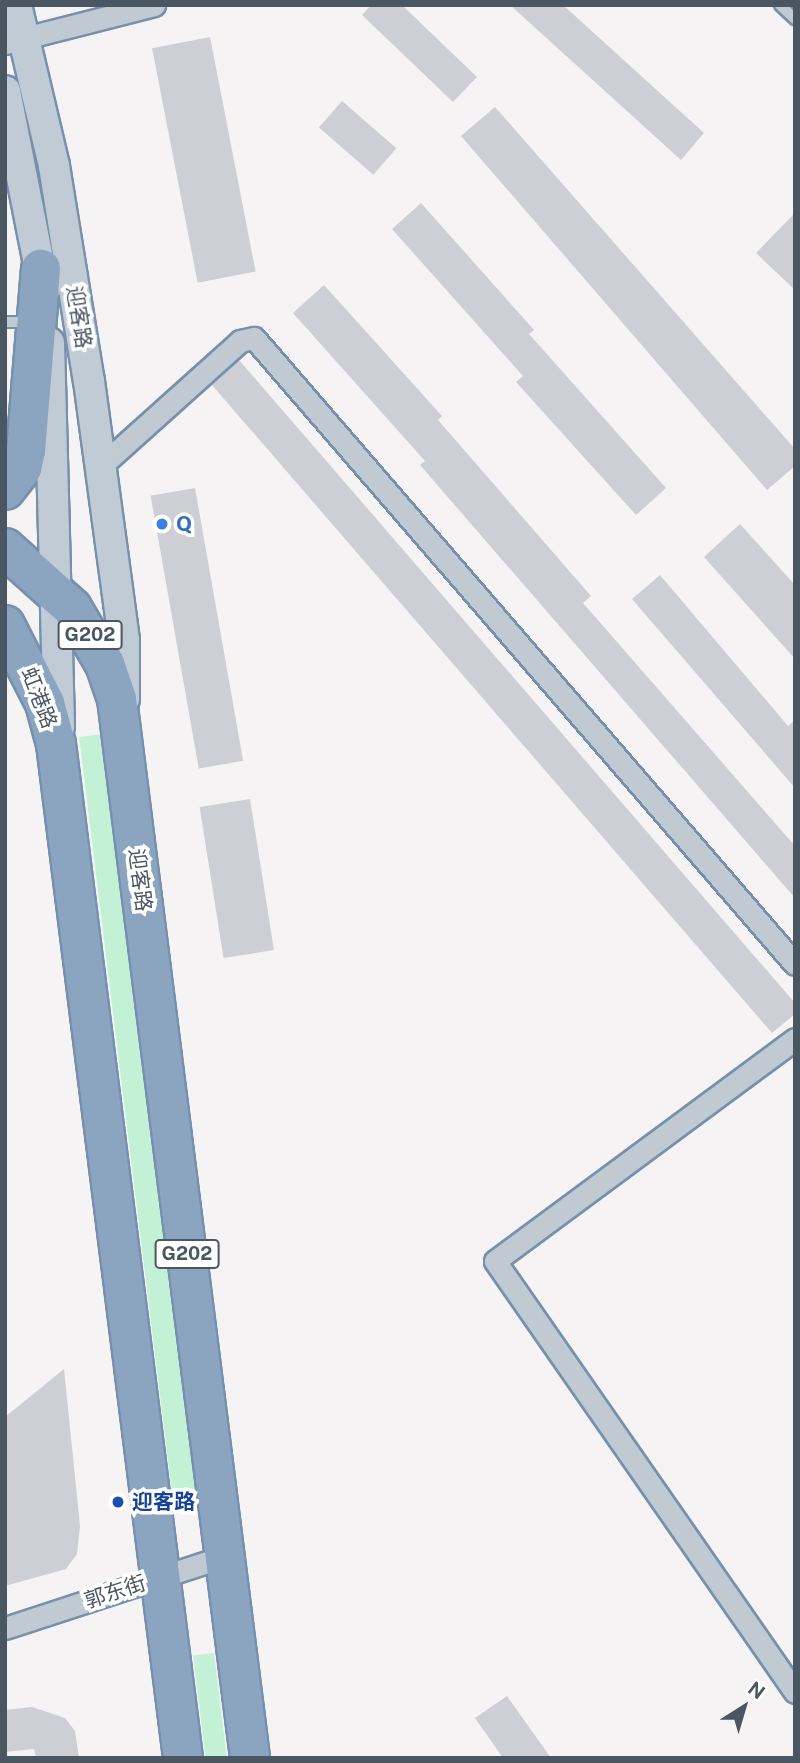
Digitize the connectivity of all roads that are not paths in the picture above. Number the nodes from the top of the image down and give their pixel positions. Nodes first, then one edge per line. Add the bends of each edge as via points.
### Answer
1 (16, 5) edge
2 (154, 5) edge
3 (780, 5) edge
4 (795, 19) edge
5 (15, 40) edge
6 (5, 91) edge
7 (41, 269) junction
8 (21, 322) edge
9 (102, 465) junction
10 (5, 490) edge
11 (5, 548) edge
12 (56, 594) junction
13 (5, 625) edge
14 (124, 750) junction
15 (60, 776) junction
16 (795, 964) edge
17 (795, 1039) edge
18 (225, 1556) junction
19 (161, 1577) junction
20 (5, 1628) edge
21 (795, 1692) edge
22 (183, 1758) edge
23 (250, 1758) edge

1 - 5 main road, 迎客路
2 - 5 street
3 - 4 lane
5 - 9 main road, 迎客路 via 65,229
6 - 7 main road, 迎客路
7 - 8 highway
7 - 12 main road, 迎客路 via 51,372
8 - 10 highway via 26,451 22,468
9 - 14 main road, 迎客路 via 124,640
9 - 16 street via 240,341 254,338
11 - 12 highway, G202
12 - 14 highway, G202 via 72,608 105,664 117,699
12 - 15 main road, 迎客路
13 - 15 highway, 虹港路 via 45,703
14 - 18 highway, 迎客路 / G202
15 - 19 highway, 迎客路
17 - 21 street via 495,1261
18 - 19 street, 郭东街
18 - 23 highway, 迎客路 / G202
19 - 20 street, 郭东街
19 - 22 highway, 迎客路

